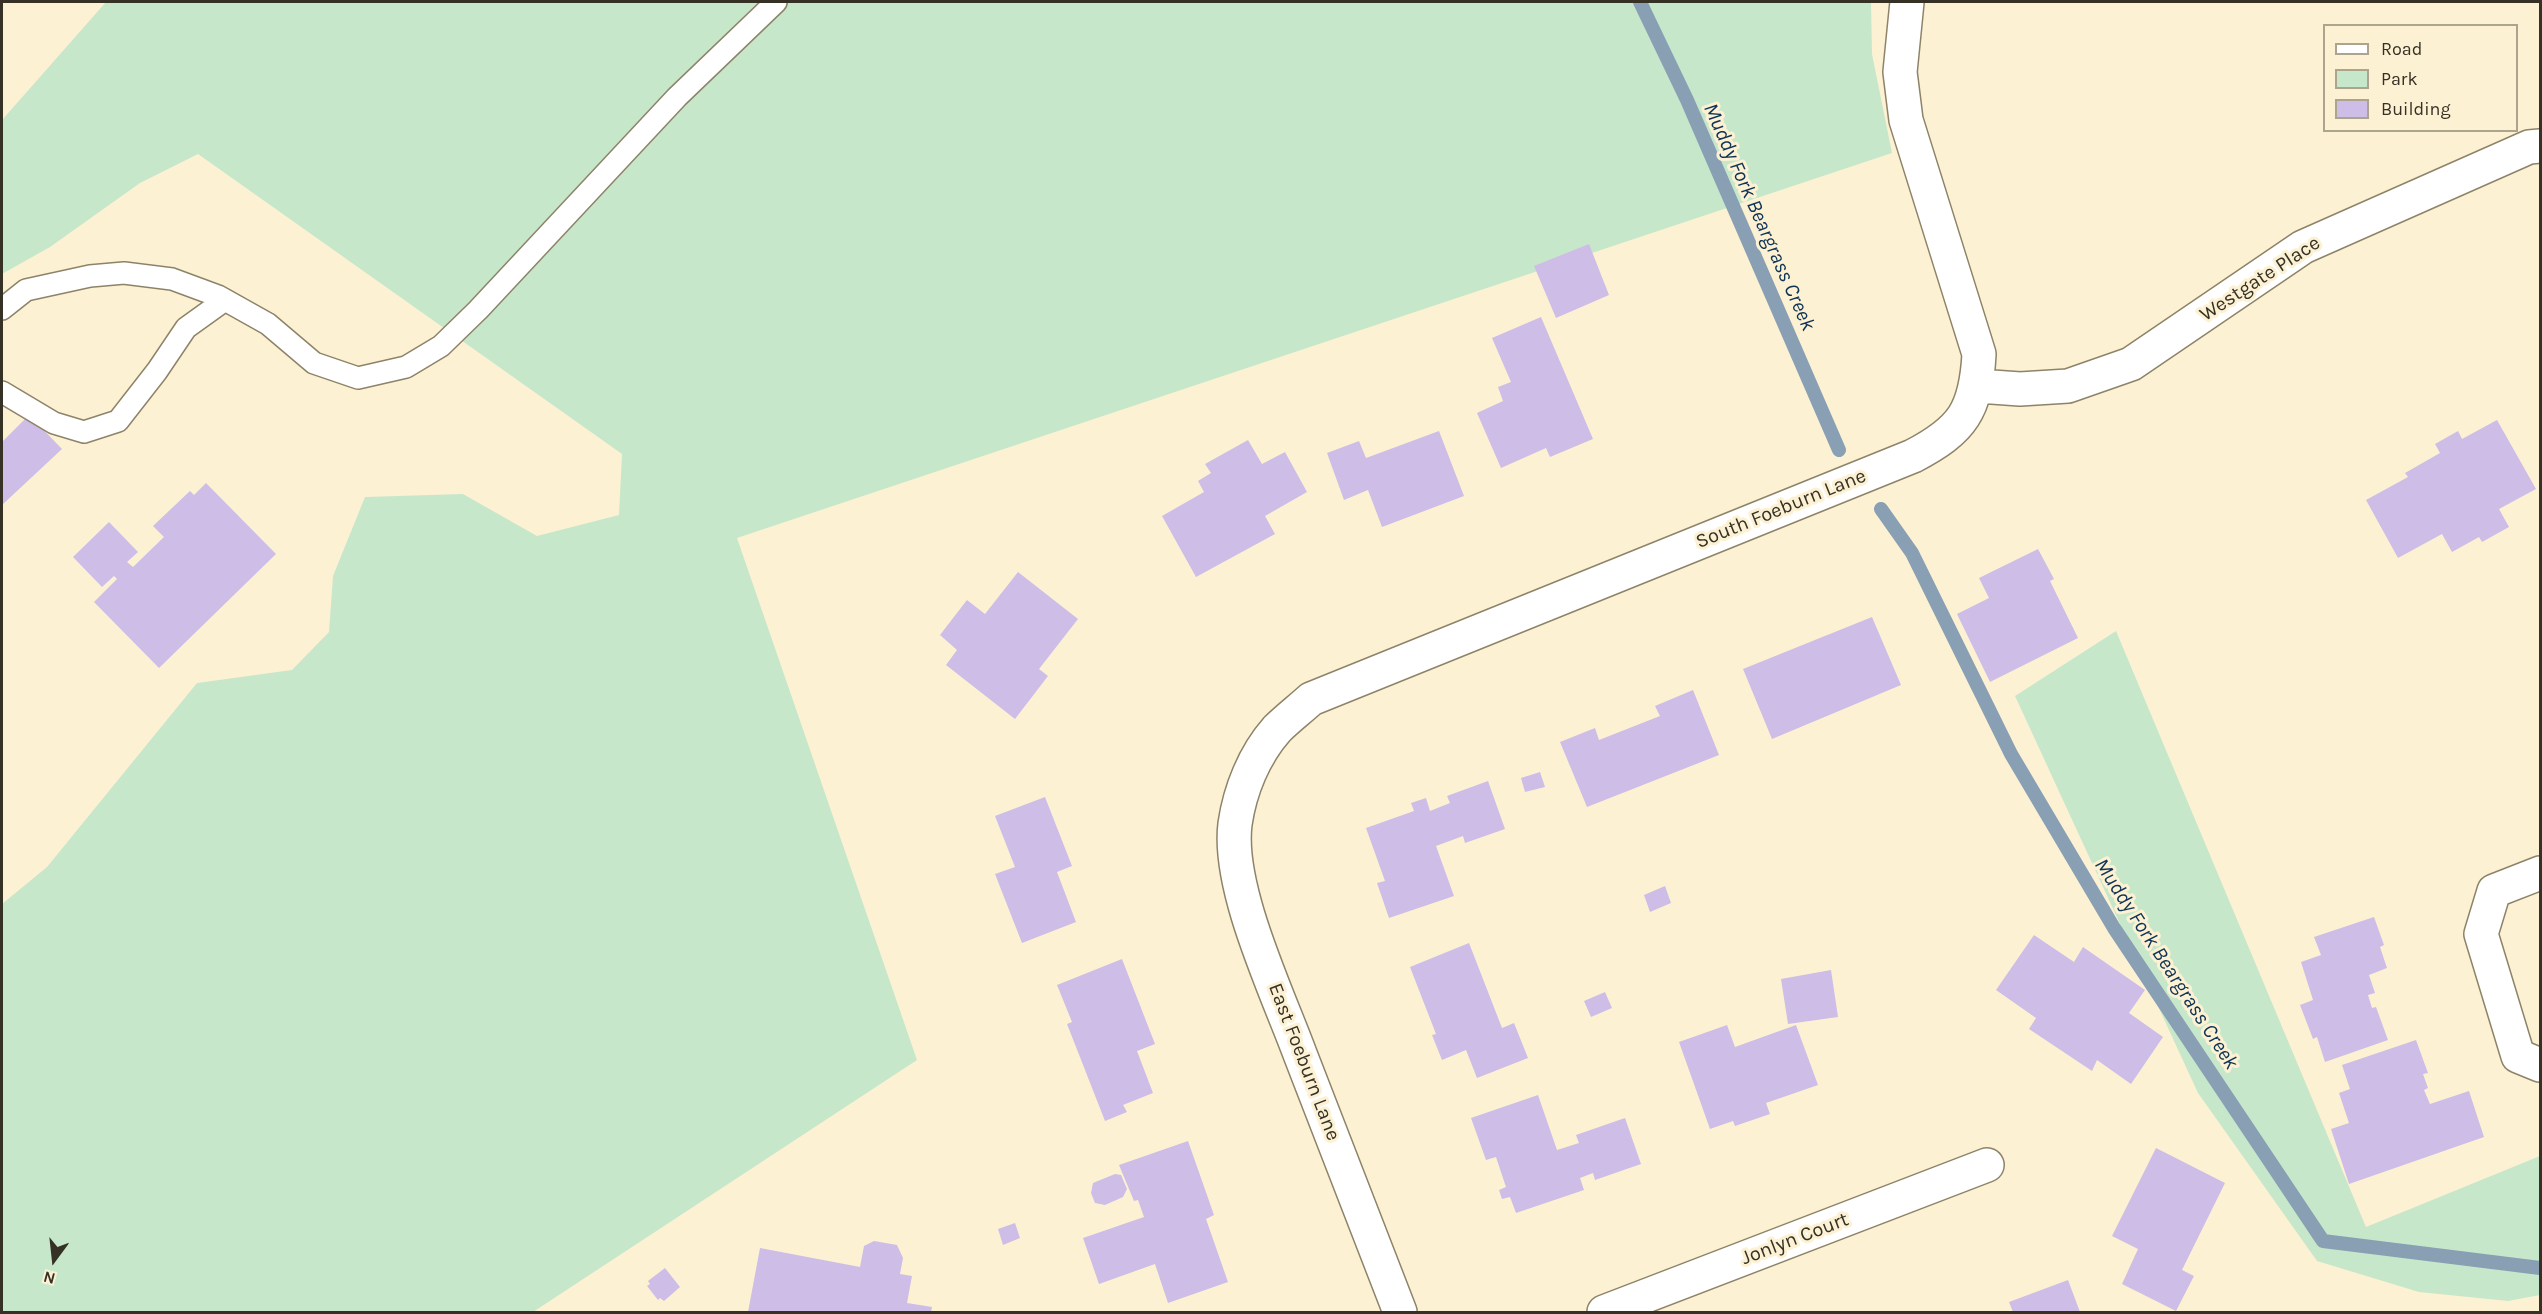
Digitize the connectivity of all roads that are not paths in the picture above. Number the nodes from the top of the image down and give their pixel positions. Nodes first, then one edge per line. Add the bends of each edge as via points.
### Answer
1 (776, 2) edge
2 (1907, 2) edge
3 (2541, 146) edge
4 (225, 300) junction
5 (2, 309) edge
6 (1978, 386) junction
7 (2, 392) edge
8 (1238, 806) joint
9 (2541, 873) edge
10 (2541, 1065) edge
11 (1987, 1165) dead end
12 (1400, 1312) edge
13 (1604, 1312) edge

1 - 4 lane via 677,97 478,310 441,346 406,367 358,378 314,363 268,324
2 - 6 street, South Foeburn Lane via 1900,72 1906,120 1979,354
3 - 6 street, Westgate Place via 2529,147 2302,247 2131,364 2068,386
4 - 5 lane via 171,279 124,273 26,290
4 - 7 lane via 186,328 118,421 84,432 54,423
6 - 8 street, South Foeburn Lane via 1955,429 1913,456 1311,699 1277,730 1254,762
8 - 12 street, East Foeburn Lane via 1234,852 1237,878 1262,954
9 - 10 street via 2494,891 2481,934 2518,1056
11 - 13 street, Jonlyn Court

